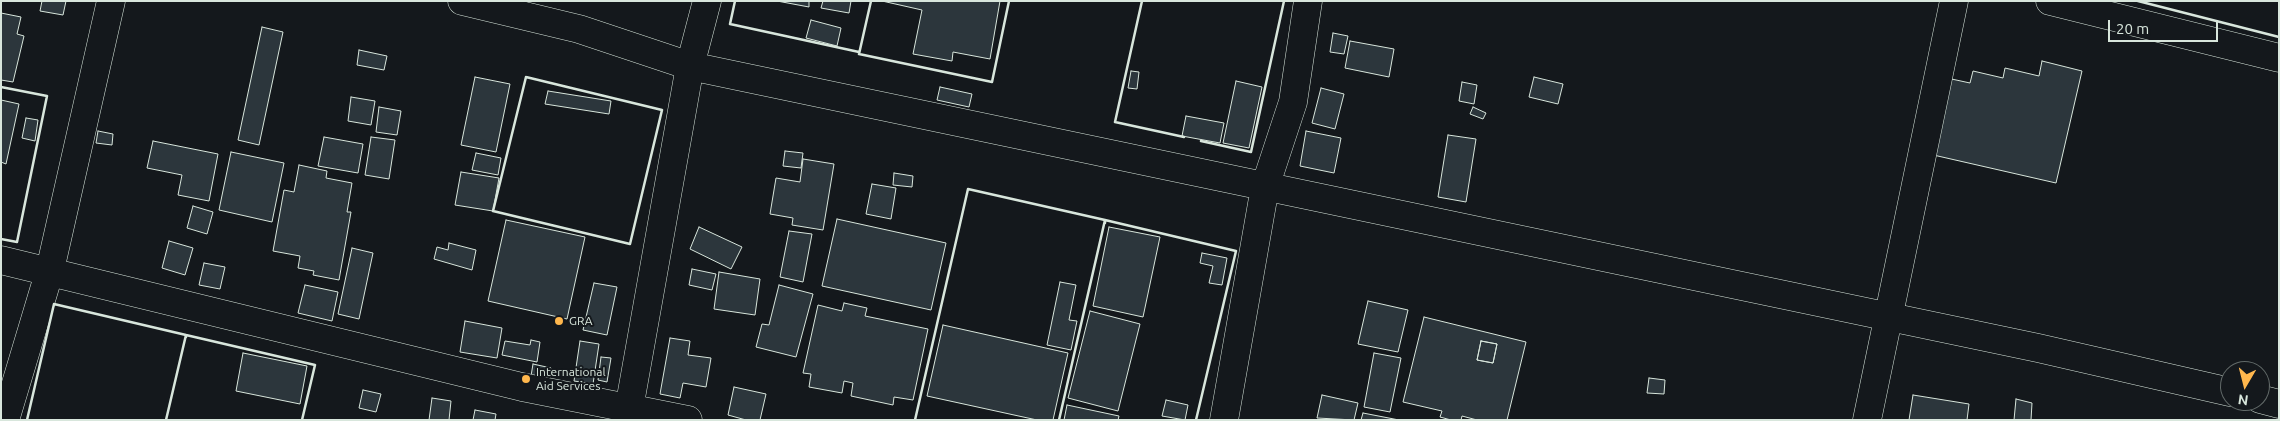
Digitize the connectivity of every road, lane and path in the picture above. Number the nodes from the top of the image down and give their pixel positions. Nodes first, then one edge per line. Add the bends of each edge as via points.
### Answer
1 (111, 1) edge
2 (462, 1) edge
3 (707, 1) edge
4 (1308, 1) edge
5 (1954, 1) edge
6 (2050, 1) edge
7 (2279, 58) edge
8 (690, 66) junction
9 (1265, 187) junction
10 (1, 260) edge
11 (50, 270) junction
12 (1889, 317) junction
13 (2220, 390) edge
14 (628, 414) edge
15 (5, 420) edge
16 (688, 420) edge
17 (1224, 420) edge
18 (1867, 420) edge

1 - 11 street
2 - 8 street via 579,29
3 - 8 street
4 - 9 street via 1293,102
5 - 12 street
6 - 7 street
8 - 9 street
8 - 14 street
9 - 12 street
9 - 17 street
10 - 11 street
11 - 14 street
11 - 15 street
12 - 13 street
12 - 18 street
14 - 16 street

